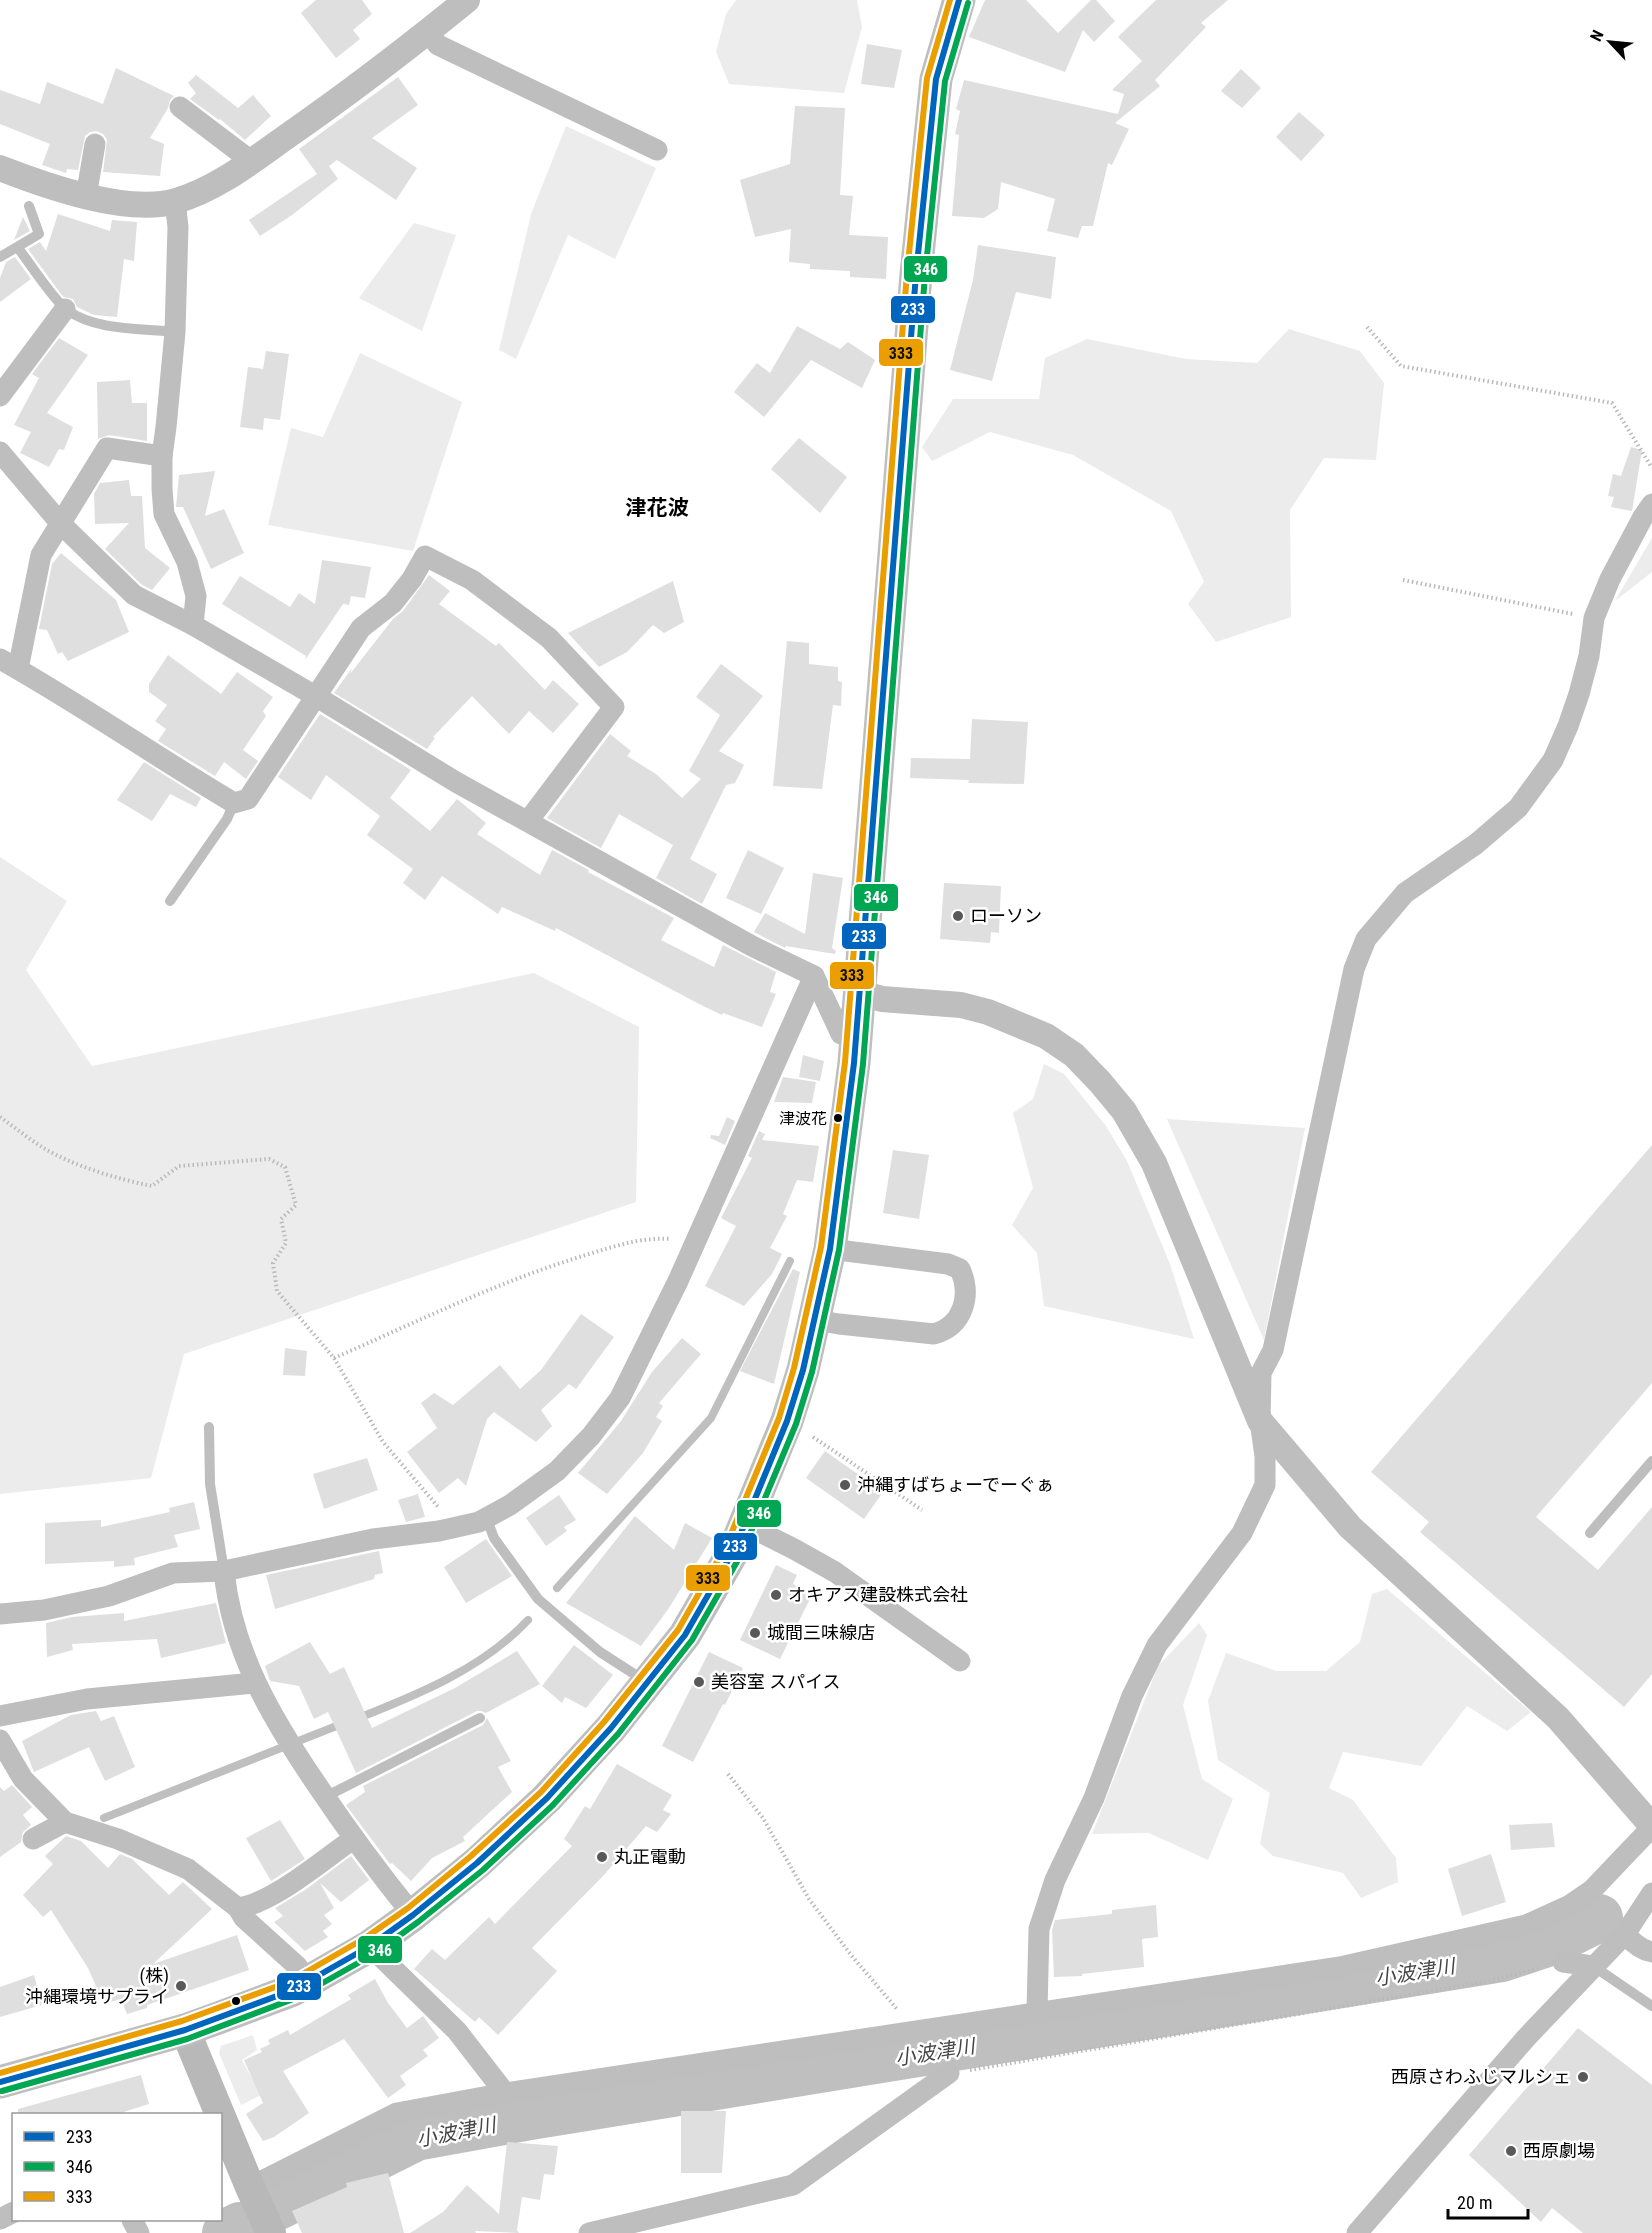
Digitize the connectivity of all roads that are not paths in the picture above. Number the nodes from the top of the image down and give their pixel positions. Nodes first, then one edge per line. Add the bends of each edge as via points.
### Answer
1 (467, 0) edge
2 (959, 0) edge
3 (427, 31) junction
4 (180, 107) dead end
5 (95, 144) dead end
6 (657, 150) dead end
7 (251, 161) junction
8 (0, 168) edge
9 (86, 197) junction
10 (175, 201) junction
11 (30, 206) dead end
12 (18, 248) junction
13 (0, 257) edge
14 (65, 309) junction
15 (175, 332) junction
16 (0, 396) edge
17 (1, 455) edge
18 (162, 456) junction
19 (1652, 504) edge
20 (61, 524) junction
21 (193, 625) junction
22 (9, 664) edge
23 (317, 697) junction
24 (234, 803) junction
25 (528, 821) junction
26 (170, 901) dead end
27 (814, 976) junction
28 (861, 993) junction
29 (830, 1249) junction
30 (815, 1320) junction
31 (1260, 1421) junction
32 (209, 1428) dead end
33 (1652, 1461) edge
34 (486, 1517) junction
35 (744, 1524) junction
36 (1590, 1533) dead end
37 (224, 1571) junction
38 (0, 1614) edge
39 (960, 1661) dead end
40 (254, 1683) junction
41 (648, 1683) junction
42 (0, 1716) edge
43 (480, 1718) dead end
44 (0, 1740) edge
45 (325, 1797) junction
46 (65, 1822) junction
47 (1652, 1826) edge
48 (33, 1839) dead end
49 (353, 1839) junction
50 (1652, 1893) edge
51 (238, 1908) junction
52 (413, 1915) junction
53 (1625, 1934) junction
54 (370, 1947) junction
55 (1652, 1952) edge
56 (1563, 1962) road end
57 (1593, 1966) junction
58 (308, 1981) junction
59 (1652, 2006) edge
60 (1036, 2011) junction
61 (185, 2030) junction
62 (949, 2073) road end
63 (0, 2082) edge
64 (505, 2093) junction
65 (219, 2113) edge
66 (222, 2119) edge
67 (250, 2187) junction
68 (271, 2233) edge
69 (589, 2233) edge
70 (1357, 2233) edge

1 - 3 street
2 - 28 main road via 936,79 915,286
3 - 6 street via 438,45
3 - 7 street
4 - 7 street
5 - 9 street
7 - 10 street via 208,188
8 - 9 street
9 - 10 street via 145,203
10 - 15 street
11 - 12 lane via 39,234
12 - 13 lane
12 - 14 lane
14 - 15 lane via 94,322
14 - 16 street
15 - 18 street
17 - 20 street
18 - 20 street via 107,448
18 - 21 street via 164,514 187,562 196,596
19 - 31 street via 1610,579 1594,618 1579,694 1552,760 1518,808 1476,844 1405,893 1366,939 1354,969 1273,1350 1261,1373
20 - 21 street via 134,595
20 - 22 street via 41,555
21 - 23 street
22 - 24 street
23 - 24 street via 248,800
23 - 25 street
23 - 25 street via 362,628 393,603 425,556 472,580 549,638 614,707
24 - 26 lane
25 - 27 street via 752,946
27 - 28 street via 841,1034
27 - 34 street via 694,1246 620,1398 557,1471
28 - 29 main road
28 - 31 street via 988,1012 1046,1036 1074,1055 1101,1082 1124,1111 1154,1163
29 - 30 main road
29 - 30 street via 948,1264 960,1269 966,1300 947,1330 934,1334
30 - 35 main road via 787,1421
31 - 47 street via 1350,1527 1558,1718
31 - 60 street via 1265,1485 1242,1533 1145,1666 1095,1798 1055,1880 1039,1929
32 - 37 lane via 210,1484
33 - 36 lane
34 - 37 street via 479,1522 373,1539
34 - 41 lane via 494,1539 538,1599 600,1652
35 - 39 street via 835,1572
35 - 41 main road via 734,1550 685,1635
37 - 38 street via 173,1573 110,1596 44,1610
37 - 40 street via 226,1595
40 - 42 street via 87,1699
40 - 45 street
41 - 52 main road via 547,1798
43 - 45 lane
44 - 46 street via 23,1779
45 - 49 street
46 - 48 street
46 - 51 street via 118,1839 188,1869
47 - 60 street via 1592,1890 1526,1925 1340,1966
49 - 51 street via 253,1906
49 - 52 street
50 - 53 street
51 - 58 street
52 - 54 main road
53 - 55 street
53 - 57 street
54 - 58 main road
54 - 64 street via 457,2031
56 - 57 street
57 - 59 lane
57 - 70 street
58 - 61 main road
60 - 64 street
61 - 63 main road
61 - 65 main road
62 - 69 street via 793,2185
64 - 67 street via 397,2113
66 - 67 main road
67 - 68 main road

